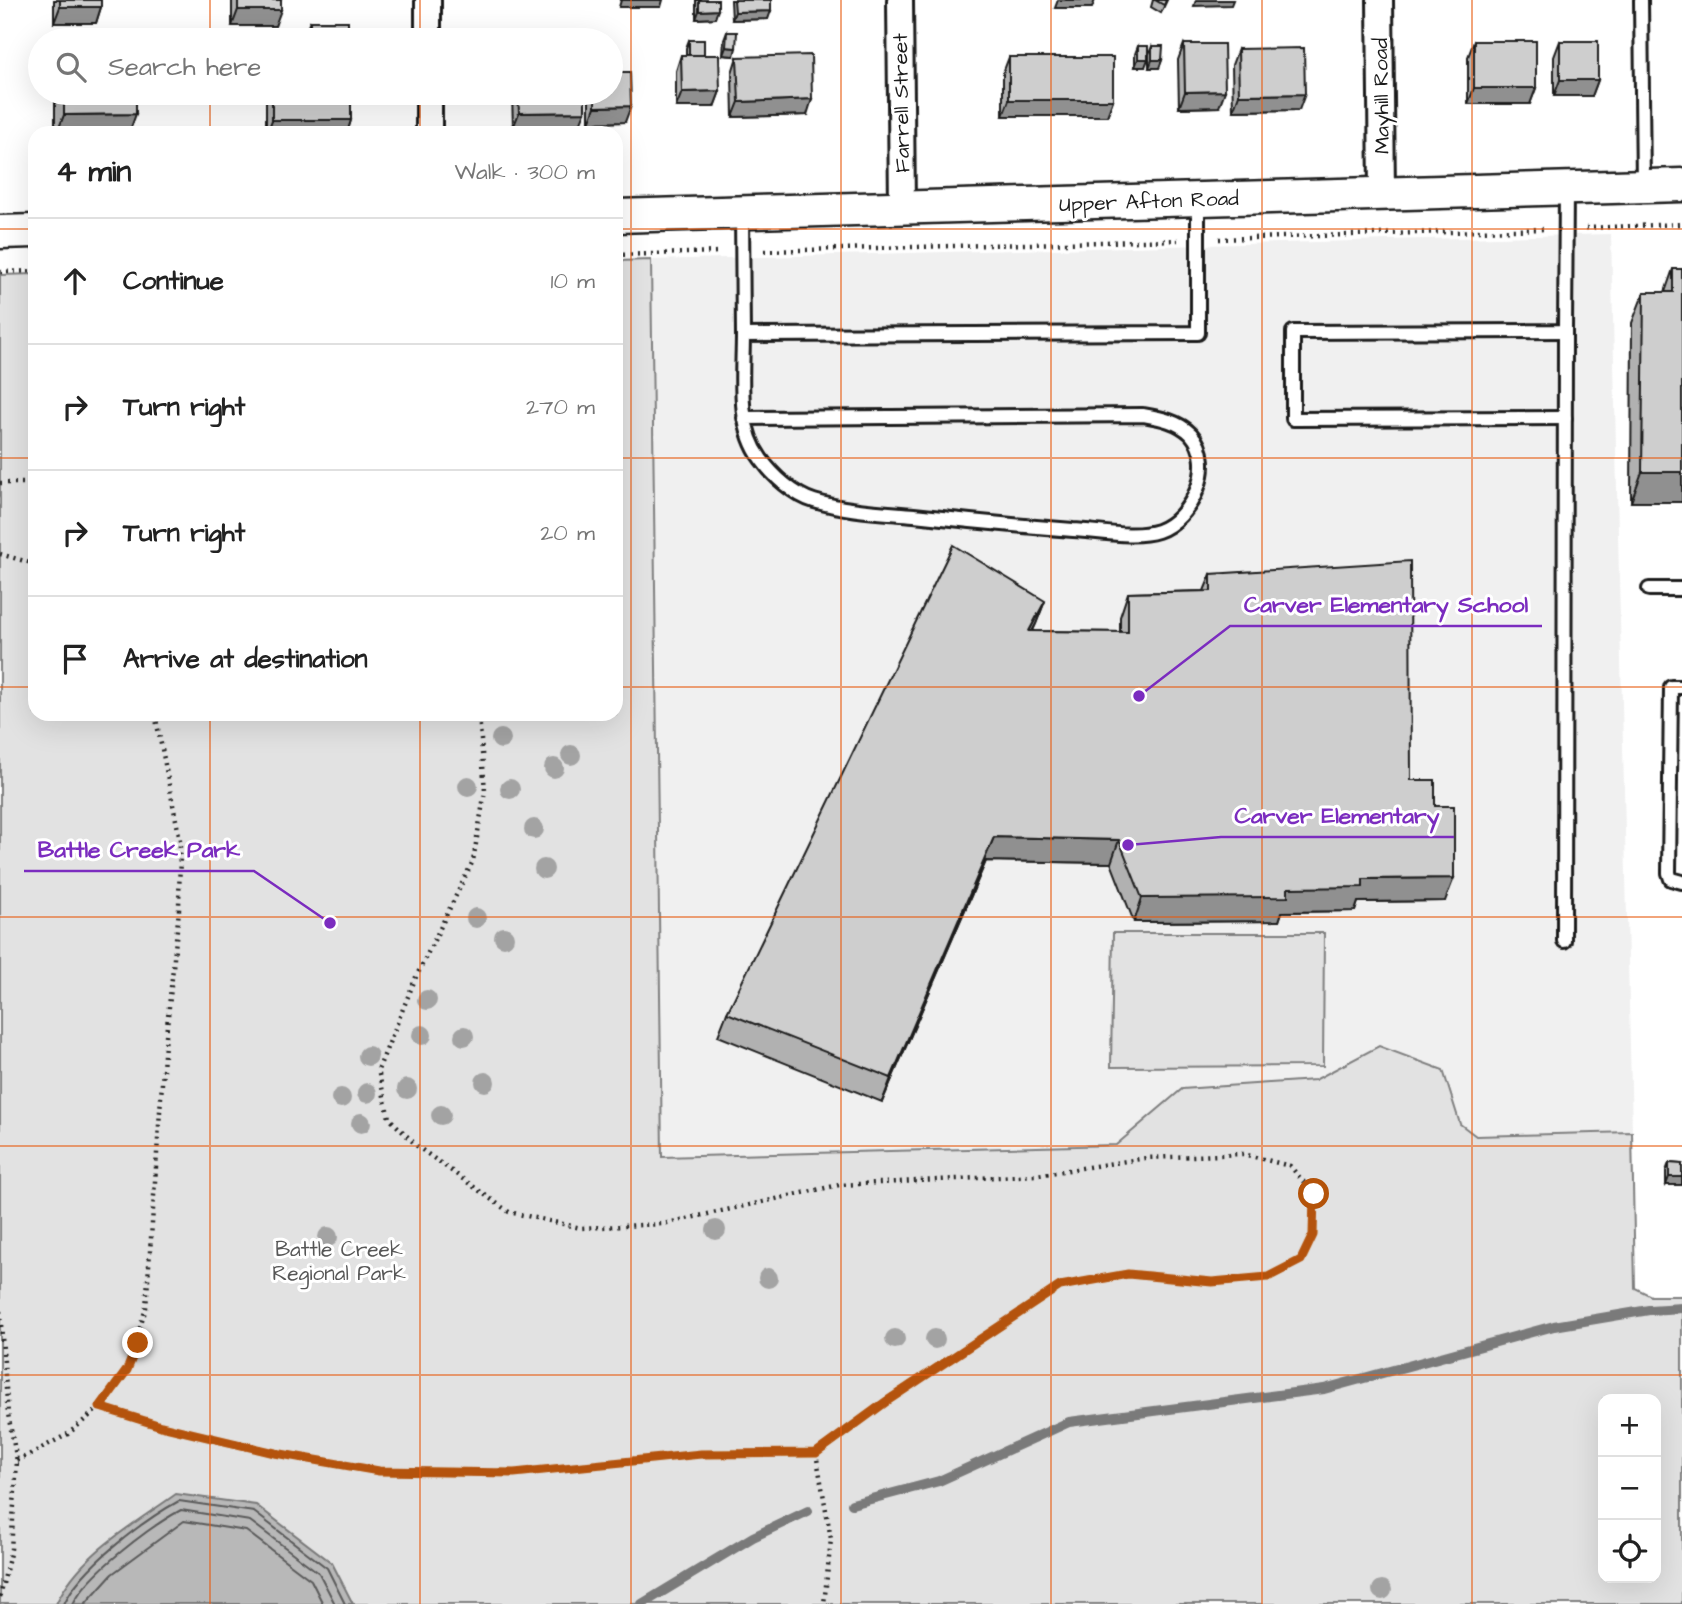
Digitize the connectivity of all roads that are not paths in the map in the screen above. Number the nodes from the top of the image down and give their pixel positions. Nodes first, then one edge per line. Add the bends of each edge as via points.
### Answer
1 (428, 0) edge
2 (900, 0) edge
3 (1380, 0) edge
4 (1641, 0) edge
5 (428, 28) edge
6 (429, 105) edge
7 (429, 126) edge
8 (1682, 185) edge
9 (1643, 186) junction
10 (1566, 189) junction
11 (1382, 193) junction
12 (1198, 199) junction
13 (902, 206) junction
14 (742, 212) junction
15 (623, 216) edge
16 (0, 232) edge
17 (28, 232) edge
18 (1565, 331) junction
19 (743, 335) junction
20 (744, 418) junction
21 (1565, 418) junction
22 (1649, 589) dead end
23 (1682, 589) edge
24 (1682, 687) edge
25 (1682, 882) edge
26 (1564, 941) dead end

1 - 5 street
2 - 13 street, Farrell Street
3 - 11 street, Mayhill Road
4 - 9 lane
6 - 7 street
8 - 9 street, Upper Afton Road
9 - 10 street, Upper Afton Road
10 - 11 street, Upper Afton Road
10 - 18 lane
11 - 12 street, Upper Afton Road
12 - 13 street, Upper Afton Road
12 - 19 lane via 1198,333
13 - 14 street, Upper Afton Road
14 - 15 street, Upper Afton Road
14 - 19 lane
16 - 17 street
18 - 21 lane
18 - 21 lane via 1293,332 1293,419
19 - 20 lane
20 - 20 lane via 760,458 785,485 811,501 844,509 1126,533 1157,531 1176,521 1198,490 1199,450 1193,436 1168,420 1143,415
21 - 26 lane
22 - 23 lane
24 - 25 lane via 1671,687 1669,873 1671,879

